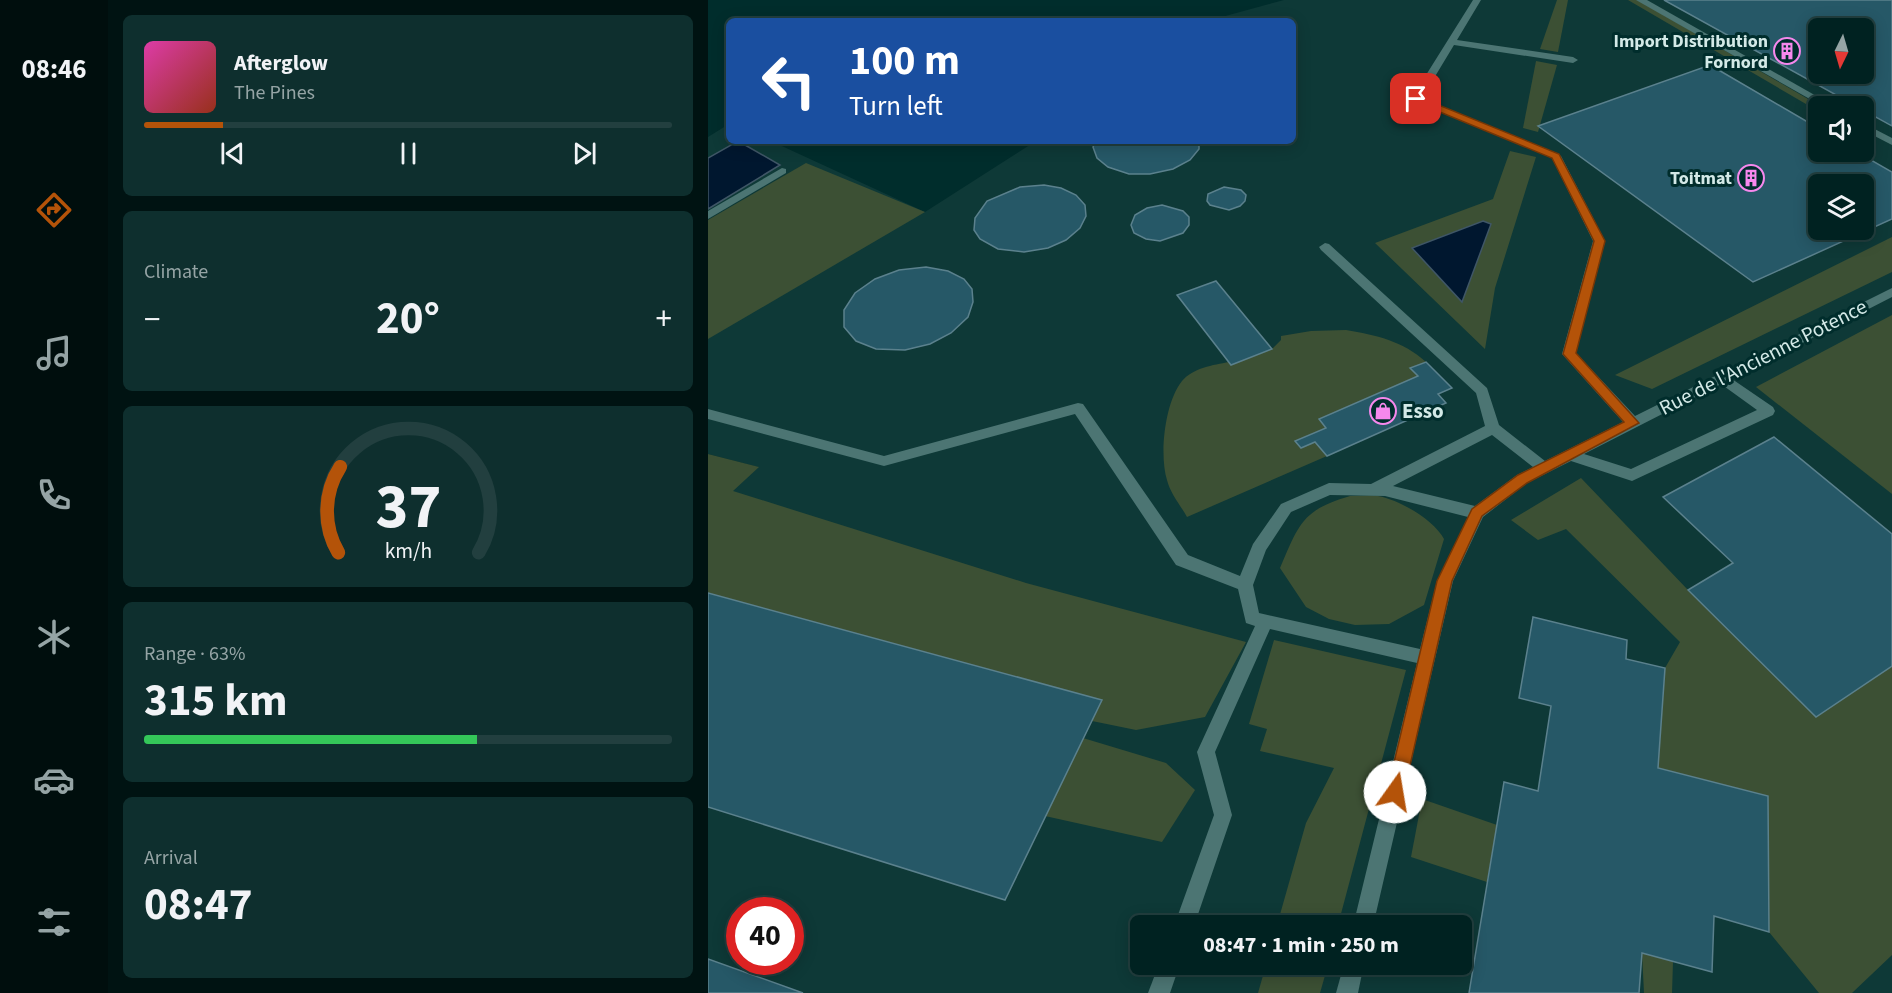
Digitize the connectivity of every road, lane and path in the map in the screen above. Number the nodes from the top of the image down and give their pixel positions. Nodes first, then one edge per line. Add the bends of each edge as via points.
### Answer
1 (1477, 0) edge
2 (1641, 0) edge
3 (1451, 42) junction
4 (1573, 60) dead end
5 (1811, 96) edge
6 (1874, 132) edge
7 (1892, 142) edge
8 (782, 171) dead end
9 (708, 216) edge
10 (1325, 247) dead end
11 (1892, 292) edge
12 (1721, 378) junction
13 (708, 414) edge
14 (1633, 423) junction
15 (1493, 428) junction
16 (1570, 455) junction
17 (1544, 468) junction
18 (1372, 490) junction
19 (1477, 513) junction
20 (1245, 585) junction
21 (1265, 621) junction
22 (1427, 658) junction
23 (1188, 915) edge
24 (1366, 915) edge
25 (1166, 975) edge
26 (1351, 975) edge
27 (1159, 993) edge
28 (1347, 993) edge

1 - 3 street
2 - 5 street
3 - 4 street
3 - 14 street via 1416,99 1556,156 1599,241 1569,354
6 - 7 street
8 - 9 street
10 - 15 street via 1482,391
11 - 12 street, Rue de l'Ancienne Potence
12 - 14 street, Rue de l'Ancienne Potence
12 - 16 street via 1768,411 1632,476
13 - 20 street via 884,461 1078,408 1182,560
14 - 16 street, Rue de l'Ancienne Potence
15 - 17 street
15 - 18 street
16 - 17 street, Rue de l'Ancienne Potence
17 - 19 street, Rue de l'Ancienne Potence via 1522,479
18 - 19 street
18 - 20 street via 1329,489 1286,508 1258,548
19 - 22 street, Rue de l'Ancienne Potence via 1444,581
20 - 21 street via 1252,618
21 - 22 street
21 - 23 street via 1206,752 1223,815
22 - 24 street, Rue de l'Ancienne Potence
25 - 27 street
26 - 28 street

